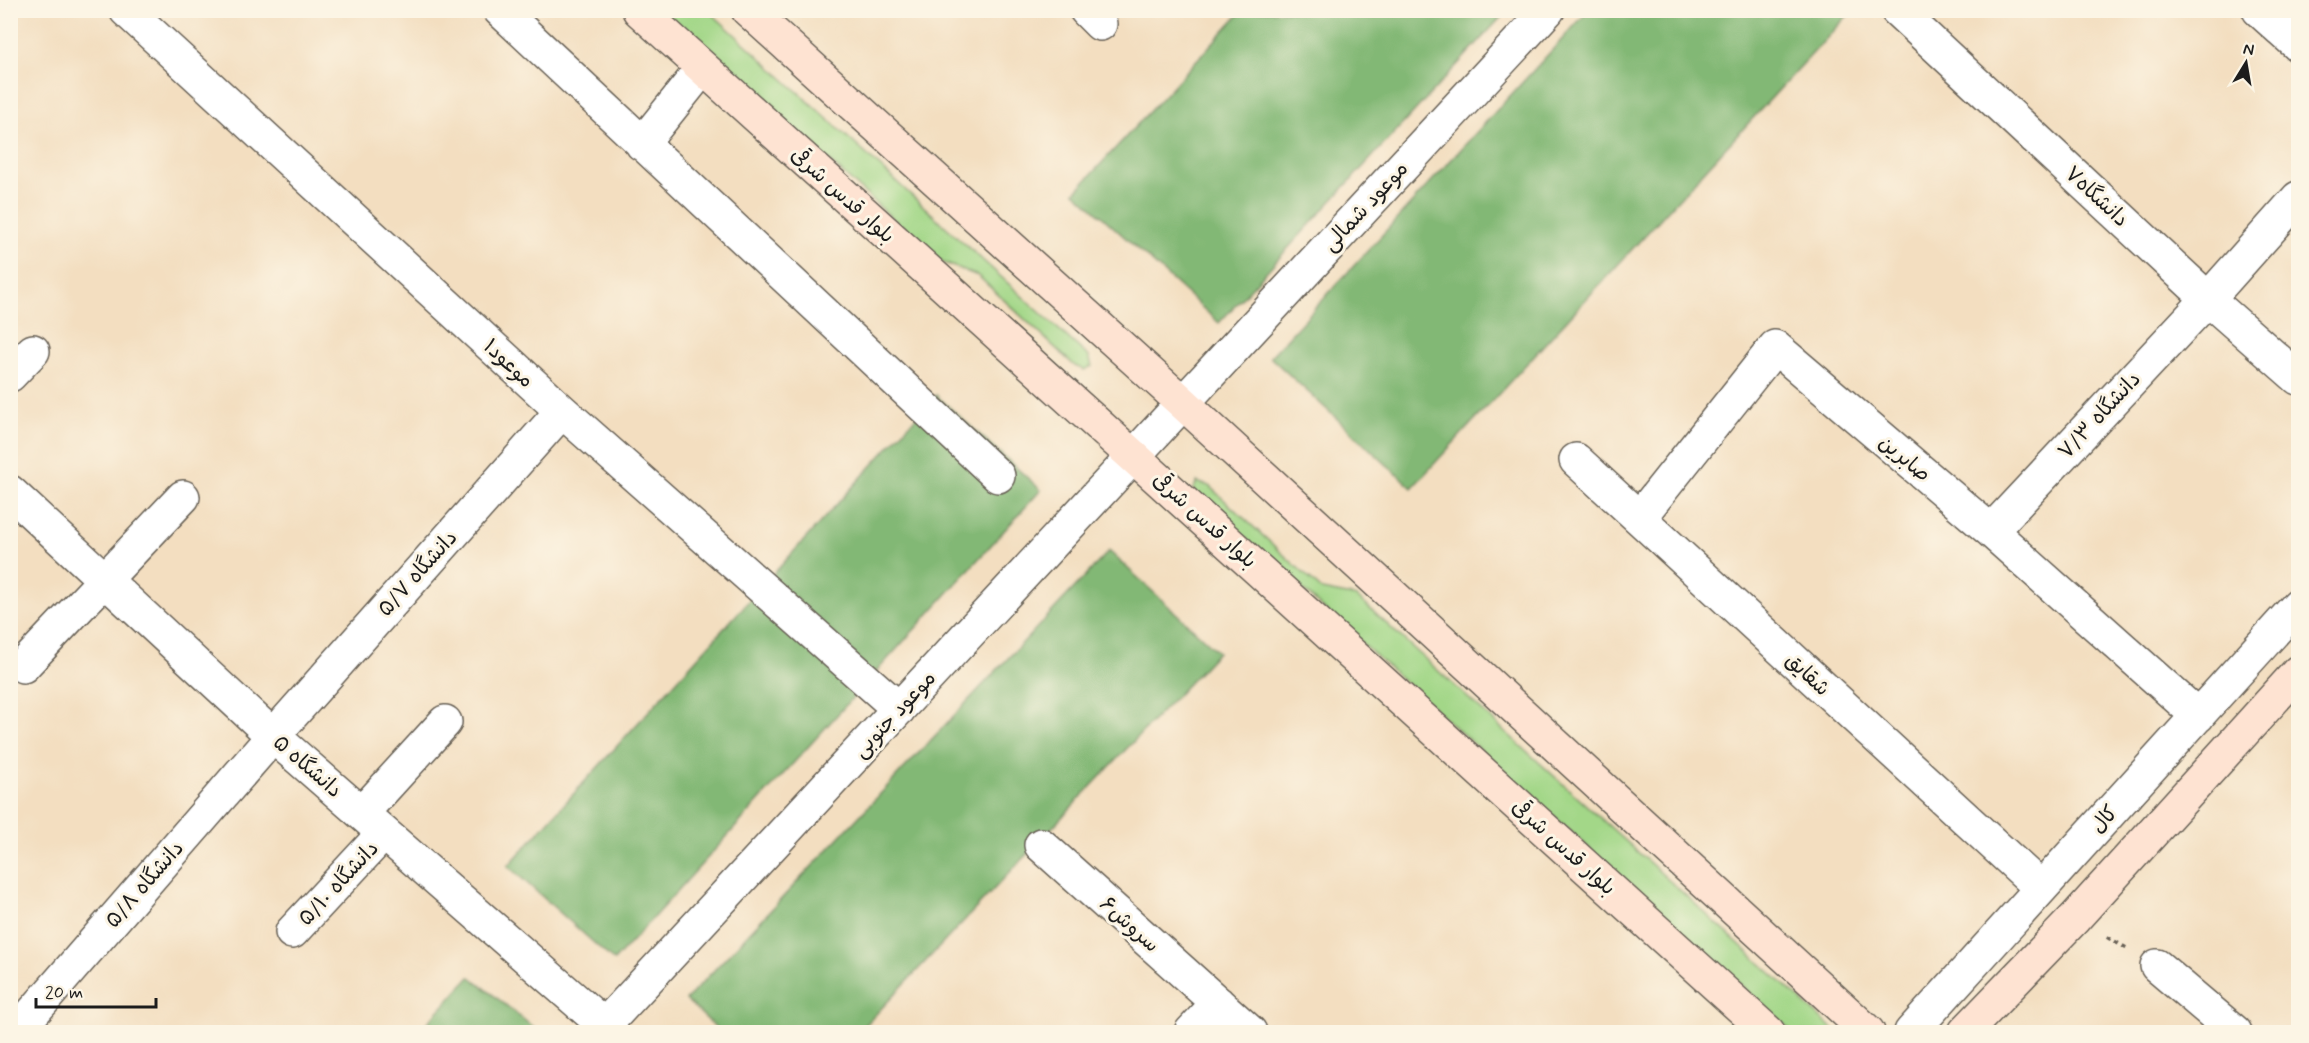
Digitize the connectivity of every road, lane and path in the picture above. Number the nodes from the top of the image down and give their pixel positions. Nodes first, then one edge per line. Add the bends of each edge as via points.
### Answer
1 (126, 10) edge
2 (500, 10) edge
3 (639, 10) edge
4 (748, 10) edge
5 (1548, 10) edge
6 (1897, 10) edge
7 (2259, 10) edge
8 (2298, 45) edge
9 (702, 69) junction
10 (642, 144) junction
11 (2298, 198) edge
12 (2208, 299) junction
13 (33, 351) dead end
14 (10, 375) edge
15 (2298, 378) edge
16 (1182, 402) junction
17 (562, 411) junction
18 (1134, 457) junction
19 (1576, 460) dead end
20 (998, 476) dead end
21 (10, 492) edge
22 (183, 497) dead end
23 (1639, 518) junction
24 (1991, 531) junction
25 (104, 579) junction
26 (2298, 605) edge
27 (23, 666) dead end
28 (2298, 672) edge
29 (899, 709) junction
30 (2198, 716) junction
31 (445, 722) dead end
32 (273, 736) junction
33 (373, 823) junction
34 (1041, 845) dead end
35 (2041, 888) junction
36 (2075, 918) junction
37 (291, 932) dead end
38 (2157, 966) joint
39 (1218, 1004) junction
40 (608, 1029) edge
41 (16, 1032) edge
42 (1191, 1032) edge
43 (1250, 1032) edge
44 (1768, 1032) edge
45 (1868, 1032) edge
46 (1911, 1032) edge
47 (1965, 1032) edge
48 (2235, 1032) edge

1 - 17 street, موعود۱
2 - 10 street
3 - 9 main road, بلوار قدس شرقی
4 - 16 main road
5 - 16 street, موعود شمالی
6 - 12 street, دانشگاه۷
7 - 8 street
9 - 10 street
9 - 18 main road, بلوار قدس شرقی
10 - 20 street
11 - 12 street, دانشگاه ۷/۳
12 - 15 street, دانشگاه۷
12 - 24 street, دانشگاه ۷/۳
13 - 14 street
16 - 18 street, موعود جنوبی
16 - 45 main road
17 - 29 street, موعود۱
17 - 32 street, دانشگاه ۵/۷
18 - 29 street, موعود جنوبی
18 - 44 main road, بلوار قدس شرقی
19 - 23 street, شقایق
21 - 25 street, دانشگاه ۵
22 - 25 street
23 - 24 street, صابرین via 1775,347
23 - 35 street, شقایق
24 - 30 street, صابرین
25 - 27 street
25 - 32 street, دانشگاه ۵
26 - 30 street, کال
28 - 36 main road
29 - 40 street, موعود جنوبی
30 - 35 street, کال
31 - 33 street, دانشگاه ۵/۱۰
32 - 33 street, دانشگاه ۵
32 - 41 street, دانشگاه ۵/۸
33 - 37 street, دانشگاه ۵/۱۰
33 - 40 street, دانشگاه ۵
34 - 39 street, سروش۶
35 - 46 street, کال
36 - 38 path
36 - 47 main road
38 - 48 street
39 - 42 street
39 - 43 street, سروش۶

